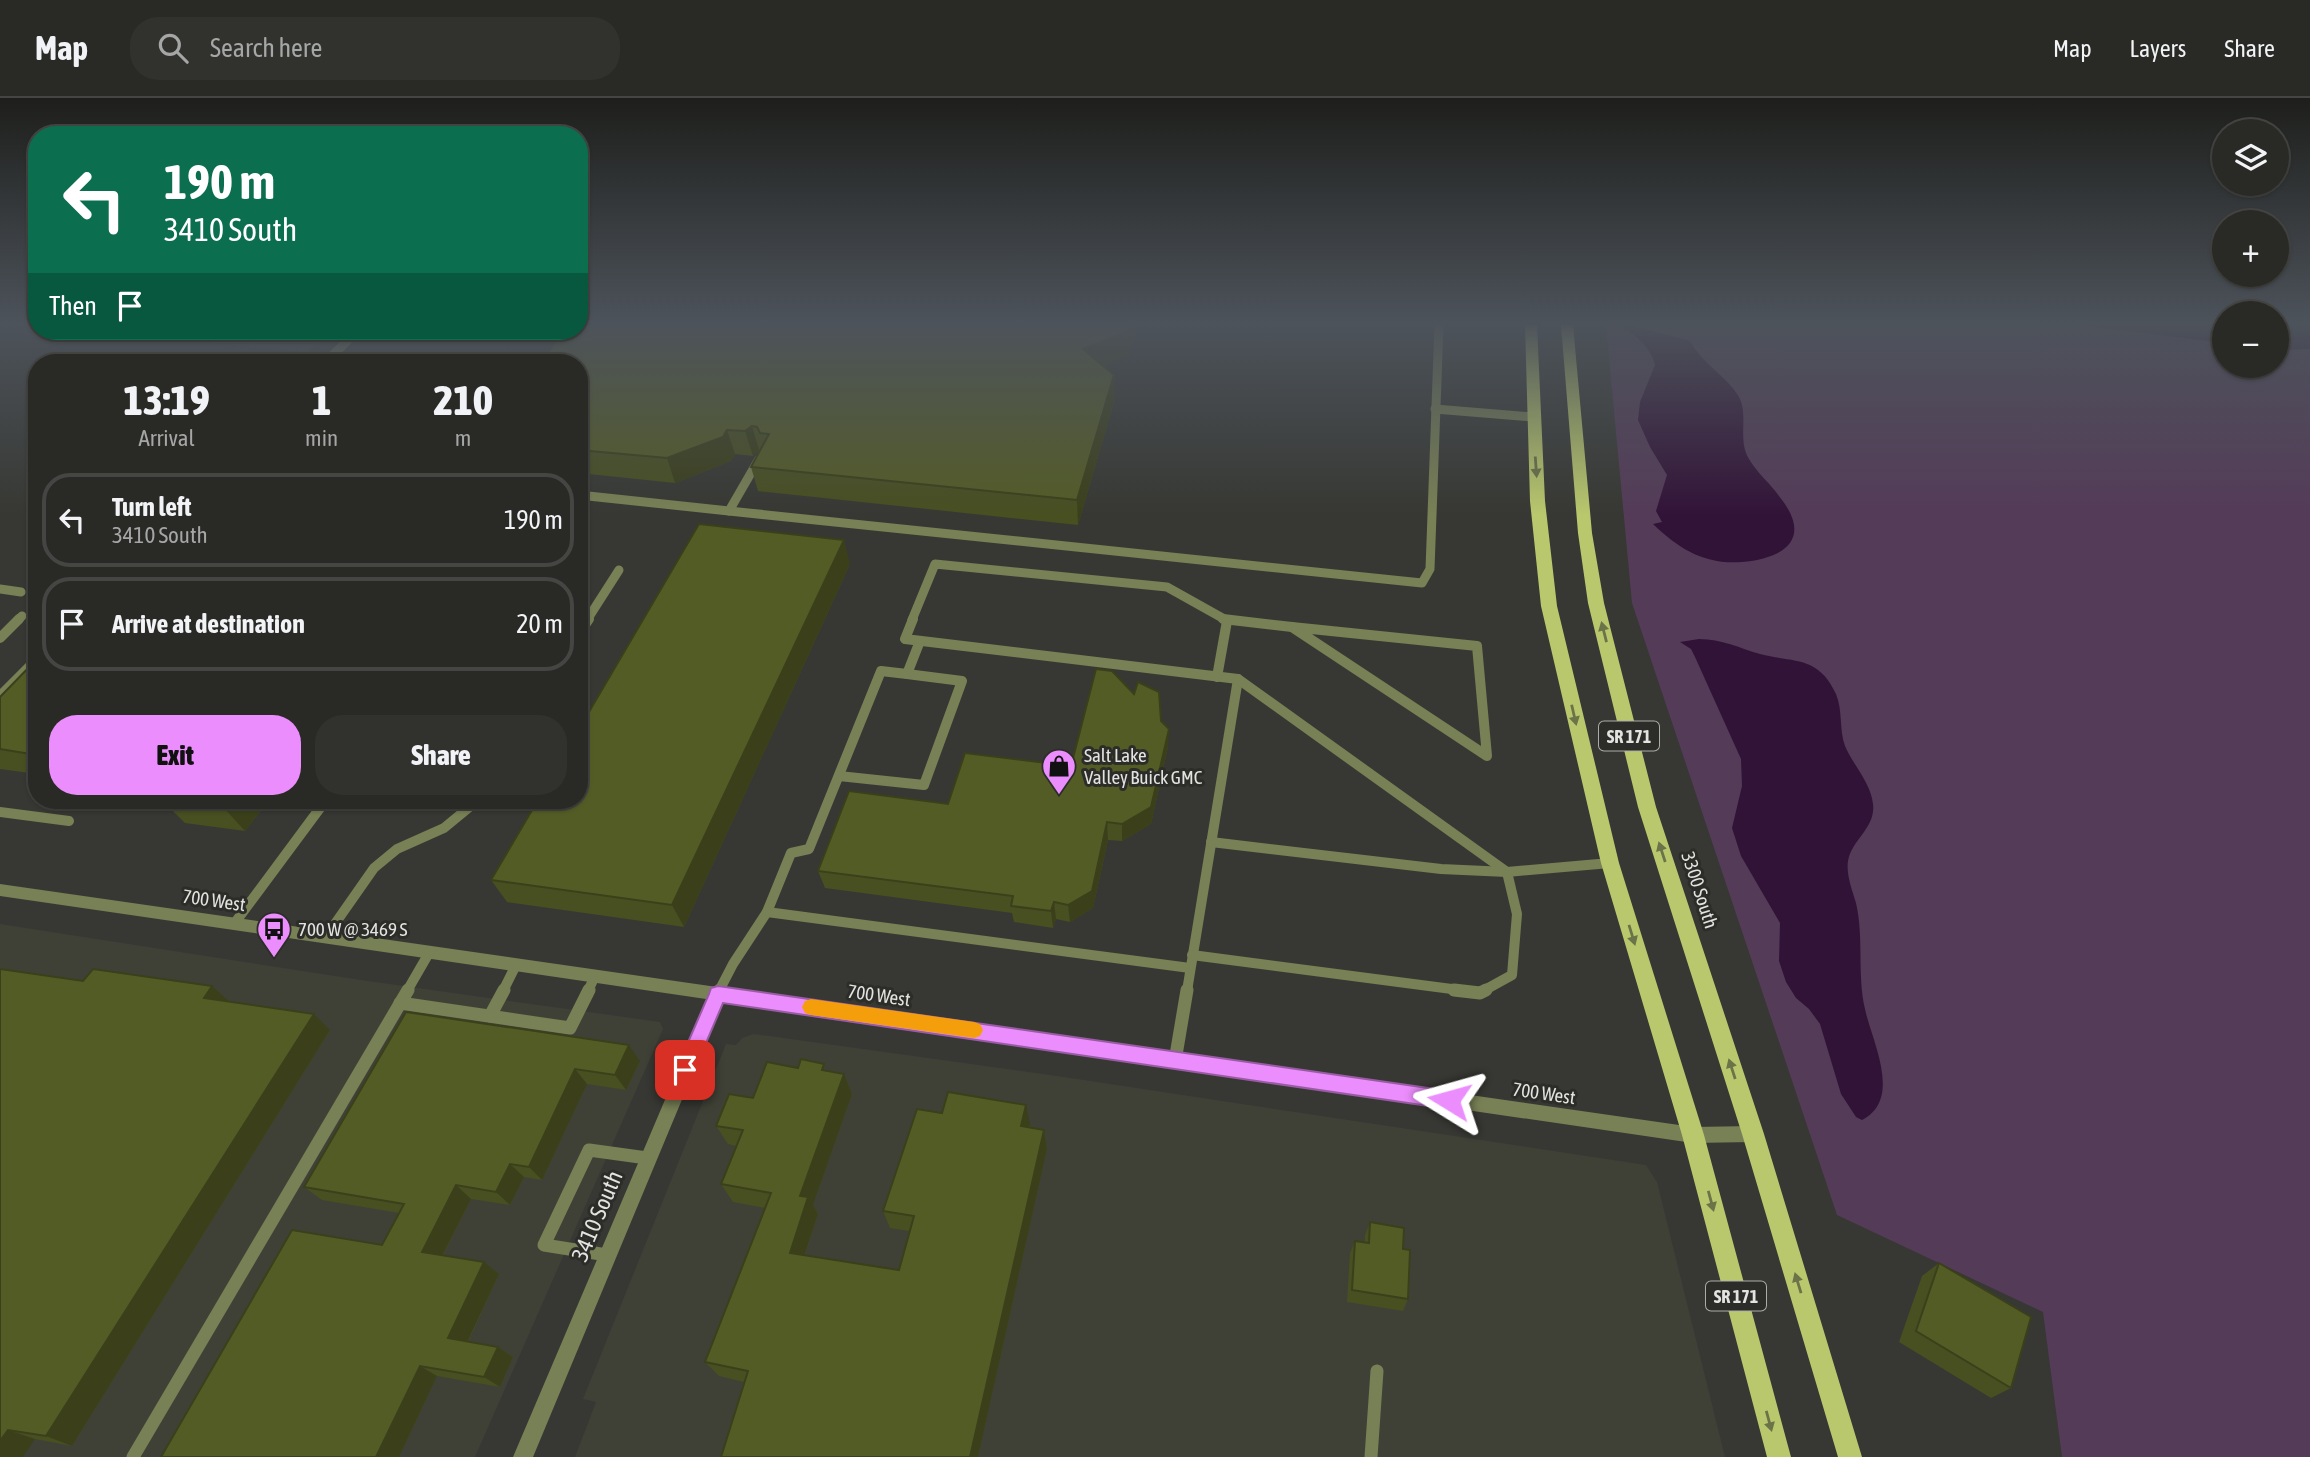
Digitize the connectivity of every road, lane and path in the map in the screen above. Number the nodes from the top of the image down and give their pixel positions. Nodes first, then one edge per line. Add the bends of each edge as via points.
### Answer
1 (1436, 388) edge
2 (1532, 388) edge
3 (1572, 388) edge
4 (1435, 409) junction
5 (1533, 417) junction
6 (760, 457) edge
7 (588, 496) edge
8 (729, 511) junction
9 (618, 570) dead end
10 (0, 589) edge
11 (21, 592) dead end
12 (22, 616) dead end
13 (588, 619) edge
14 (1227, 621) junction
15 (1291, 627) junction
16 (0, 638) edge
17 (920, 641) junction
18 (28, 668) edge
19 (907, 674) junction
20 (1217, 677) junction
21 (1238, 679) junction
22 (0, 696) edge
23 (839, 776) junction
24 (319, 809) edge
25 (467, 809) edge
26 (0, 812) edge
27 (69, 821) dead end
28 (1211, 842) junction
29 (1610, 863) junction
30 (1507, 872) junction
31 (0, 890) edge
32 (767, 912) junction
33 (234, 925) junction
34 (325, 938) junction
35 (429, 953) junction
36 (1192, 955) junction
37 (516, 965) junction
38 (1190, 968) junction
39 (595, 976) junction
40 (718, 994) junction
41 (400, 1003) junction
42 (490, 1016) junction
43 (1175, 1060) junction
44 (1753, 1133) junction
45 (1693, 1135) junction
46 (648, 1158) junction
47 (607, 1255) junction
48 (1377, 1371) dead end
49 (133, 1457) edge
50 (523, 1457) edge
51 (1371, 1457) edge
52 (1779, 1457) edge
53 (1850, 1457) edge

1 - 4 lane
2 - 5 main road, SR 171
44 -> 3 main road, 3300 South / SR 171 via 1647,807 1596,603
4 - 5 lane
4 - 8 lane via 1430,569 1422,583
5 -> 29 main road, SR 171 via 1549,606
6 - 8 lane
7 - 8 lane
9 - 13 lane
10 - 11 lane
12 - 16 lane
14 - 15 lane
14 - 17 lane via 1167,587 935,564 905,639
14 - 20 lane
15 - 15 lane via 1477,646 1487,756 1360,673
17 - 19 lane
17 - 20 lane
18 - 22 lane
19 - 23 lane via 881,671
19 - 23 lane via 962,681 924,785
20 - 21 lane
21 - 28 lane
21 - 30 lane
23 - 32 lane via 809,849 791,853
24 - 33 lane
25 - 34 lane via 444,828 397,849 374,868
26 - 27 lane
28 - 30 lane via 1441,869
28 - 36 lane
29 - 30 lane
29 -> 45 main road, SR 171
30 - 36 lane via 1517,914 1512,975 1480,993
31 - 33 street, 700 West
32 - 38 lane
32 - 40 lane
33 - 34 street, 700 West
34 - 35 street, 700 West
35 - 37 street, 700 West
35 - 41 lane
36 - 38 lane
37 - 39 street, 700 West
37 - 42 lane
38 - 43 lane
39 - 40 street, 700 West
39 - 42 lane via 570,1027
40 - 43 street, 700 West
40 - 46 street, 3410 South
41 - 42 lane
41 - 49 lane
43 - 45 street, 700 West
44 - 45 street, 700 West
53 -> 44 main road, 3300 South / SR 171
45 -> 52 main road, SR 171
46 - 47 street, 3410 South
46 - 47 lane via 589,1150 544,1245
47 - 50 street, 3410 South
48 - 51 lane

